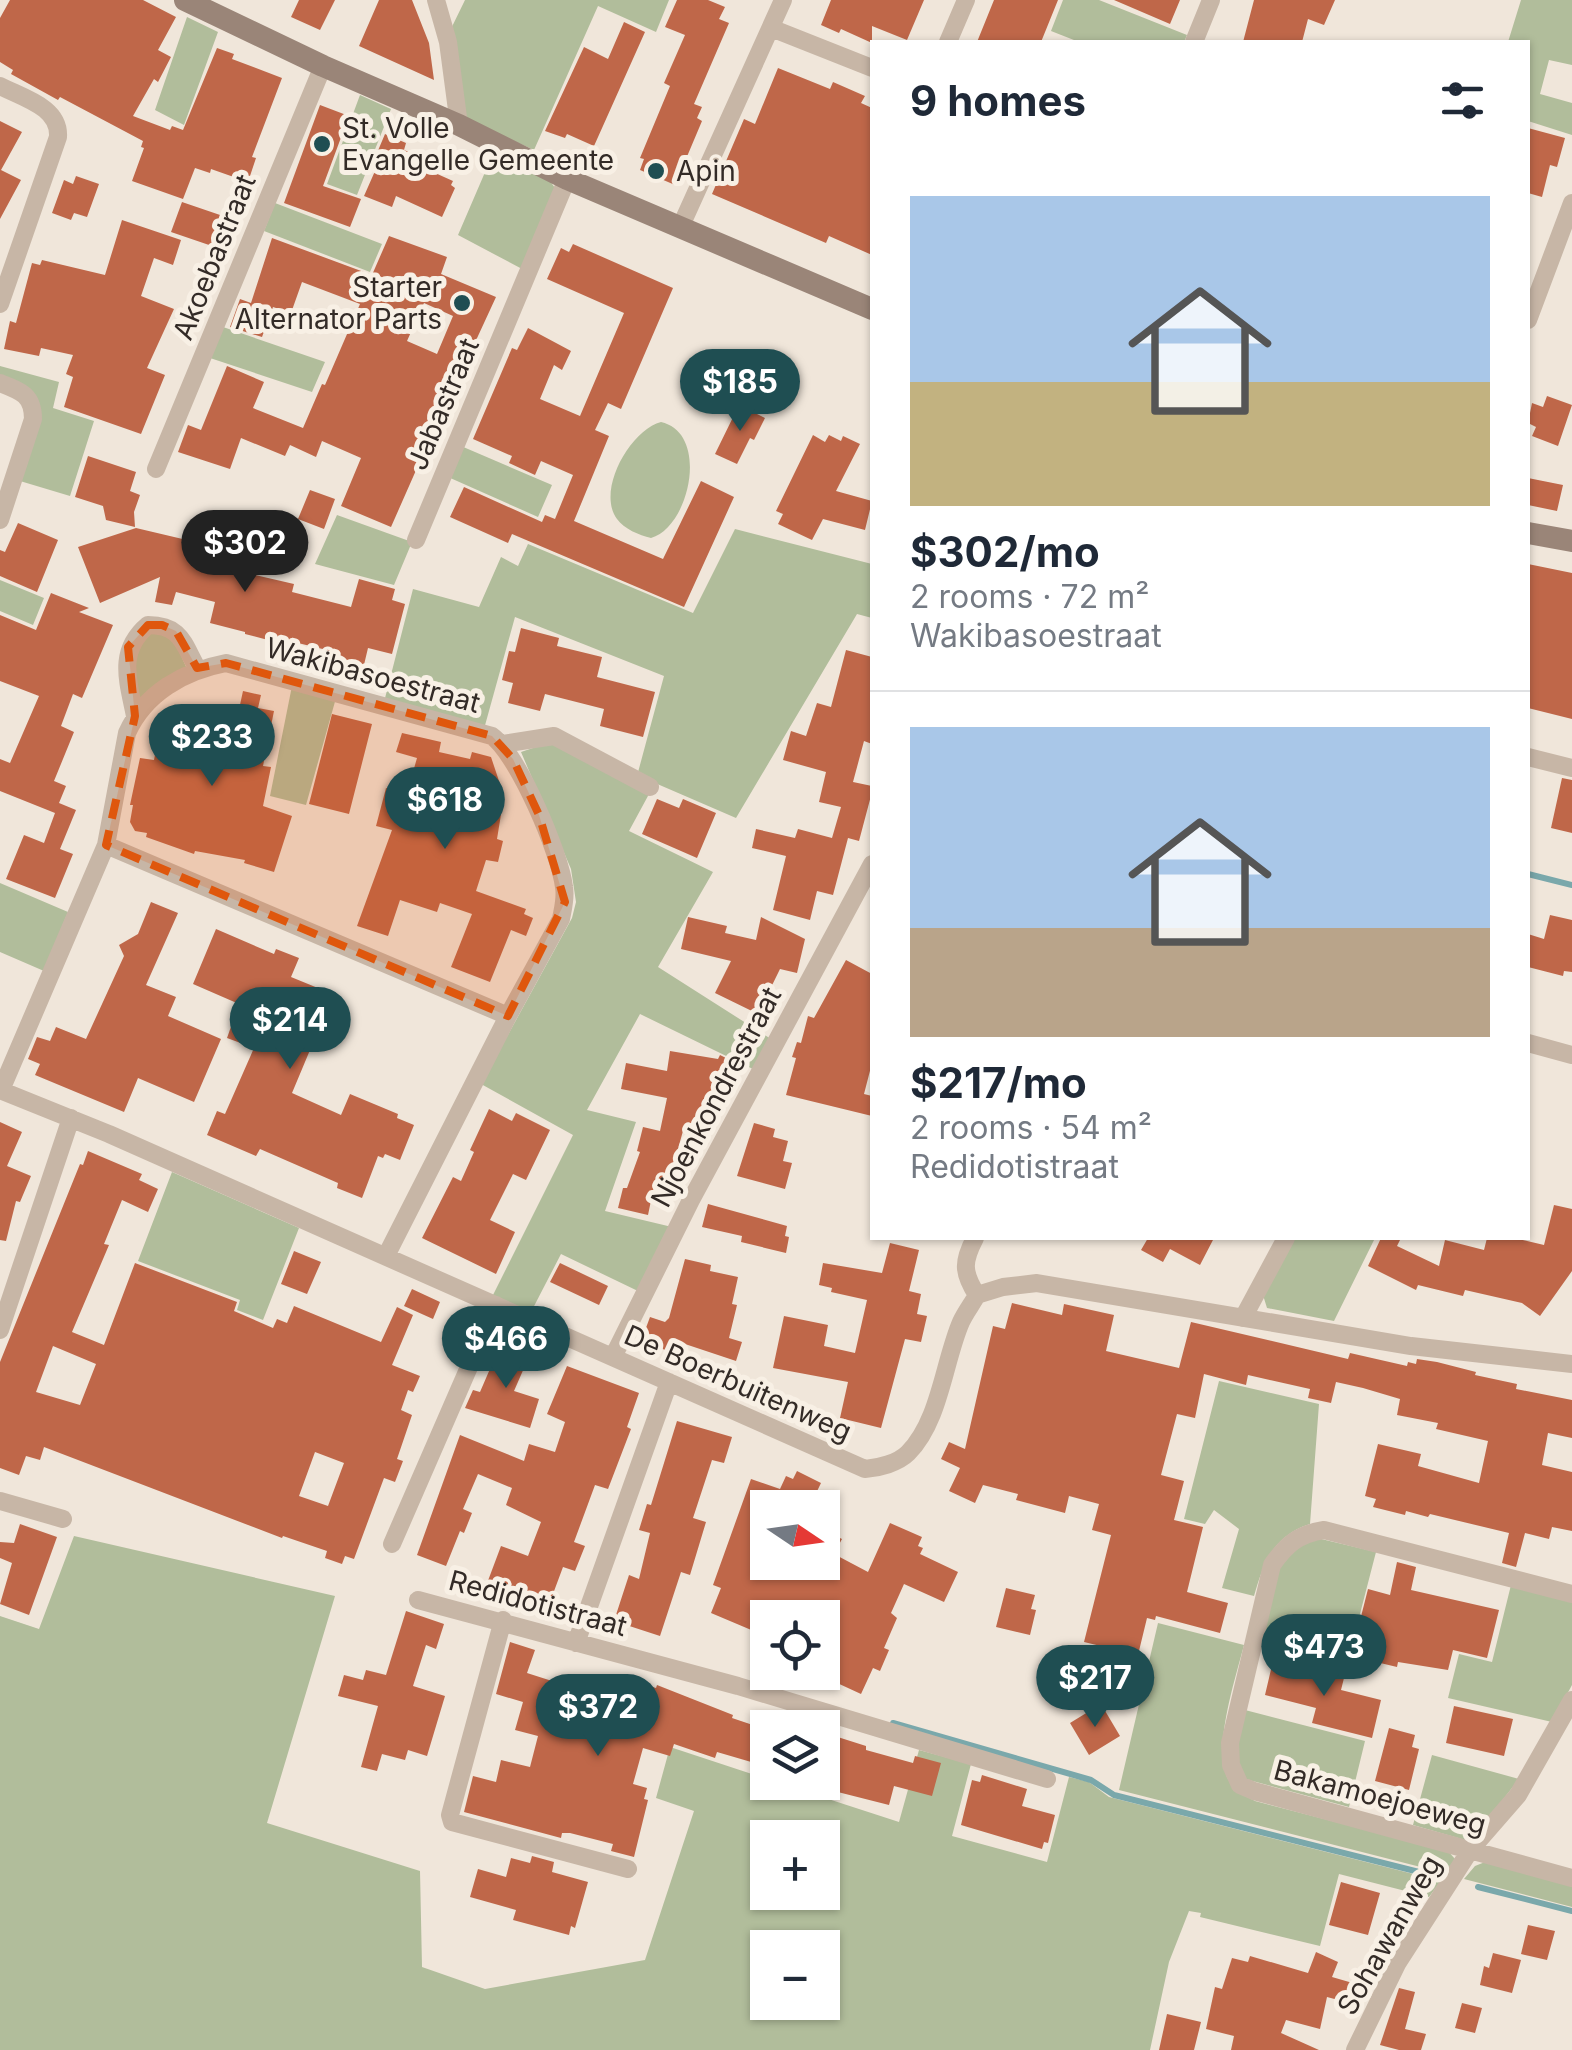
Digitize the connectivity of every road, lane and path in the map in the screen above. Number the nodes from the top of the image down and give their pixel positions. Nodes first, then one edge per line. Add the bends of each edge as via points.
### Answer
1 (185, 0) edge
2 (436, 0) edge
3 (782, 0) edge
4 (966, 0) edge
5 (1211, 0) edge
6 (215, 6) edge
7 (770, 28) junction
8 (949, 40) edge
9 (1195, 40) edge
10 (322, 66) junction
11 (870, 67) edge
12 (0, 86) edge
13 (459, 125) junction
14 (567, 180) junction
15 (1572, 203) edge
16 (680, 228) junction
17 (0, 304) edge
18 (870, 308) edge
19 (1530, 315) edge
20 (0, 383) edge
21 (156, 469) dead end
22 (0, 520) edge
23 (1530, 532) edge
24 (416, 540) dead end
25 (1572, 541) edge
26 (198, 668) junction
27 (134, 716) junction
28 (503, 744) junction
29 (1530, 758) edge
30 (1572, 768) edge
31 (650, 787) dead end
32 (106, 845) junction
33 (870, 868) edge
34 (508, 1016) junction
35 (1530, 1044) edge
36 (1572, 1055) edge
37 (0, 1090) edge
38 (70, 1118) junction
39 (974, 1240) edge
40 (1285, 1240) edge
41 (386, 1256) junction
42 (977, 1295) junction
43 (496, 1306) junction
44 (1243, 1318) junction
45 (0, 1330) edge
46 (613, 1358) junction
47 (1572, 1364) edge
48 (670, 1382) junction
49 (0, 1500) edge
50 (63, 1519) dead end
51 (392, 1544) dead end
52 (1572, 1594) edge
53 (418, 1600) dead end
54 (504, 1620) junction
55 (576, 1643) junction
56 (1572, 1700) edge
57 (1047, 1779) dead end
58 (1472, 1850) junction
59 (628, 1869) dead end
60 (1572, 1878) edge
61 (1355, 2050) edge

1 - 6 street
2 - 13 street
3 - 7 street
4 - 8 street
5 - 9 street
6 - 10 street
7 - 11 street
7 - 16 street
10 - 13 street
10 - 21 street, Akoebastraat
12 - 17 street via 53,114 59,125
13 - 14 street
14 - 16 street
14 - 24 street, Jabastraat
15 - 19 street
16 - 18 street
20 - 22 street via 24,392 33,405
23 - 25 street
26 - 27 street
26 - 27 street via 176,630 148,625 128,647 125,665
26 - 28 street, Wakibasoestraat via 226,663
27 - 32 street
28 - 31 street via 554,736
28 - 34 street, Wakibasoestraat via 564,885 561,919
29 - 30 street
32 - 34 street
32 - 37 street
33 - 46 street, Njoenkondrestraat
34 - 41 street, Wakibasoestraat
35 - 36 street
37 - 38 street, De Boerbuitenweg
38 - 41 street, De Boerbuitenweg
38 - 45 street
39 - 42 street via 964,1259
40 - 44 street
41 - 43 street, De Boerbuitenweg
42 - 44 street via 1037,1283
42 - 48 street, De Boerbuitenweg via 960,1323 926,1424 908,1454 877,1468 835,1457
43 - 46 street, De Boerbuitenweg
43 - 51 street
44 - 47 street
46 - 48 street, De Boerbuitenweg
48 - 55 street
49 - 50 street
52 - 58 street, Bakamoejoeweg via 1324,1530 1287,1544 1272,1565 1230,1743 1230,1765 1240,1785
53 - 54 street, Redidotistraat
54 - 55 street, Redidotistraat
54 - 59 street via 452,1822
55 - 57 street, Redidotistraat
56 - 58 street, Sohawanweg via 1518,1795
58 - 60 street, Bakamoejoeweg
58 - 61 street, Sohawanweg via 1398,1964

